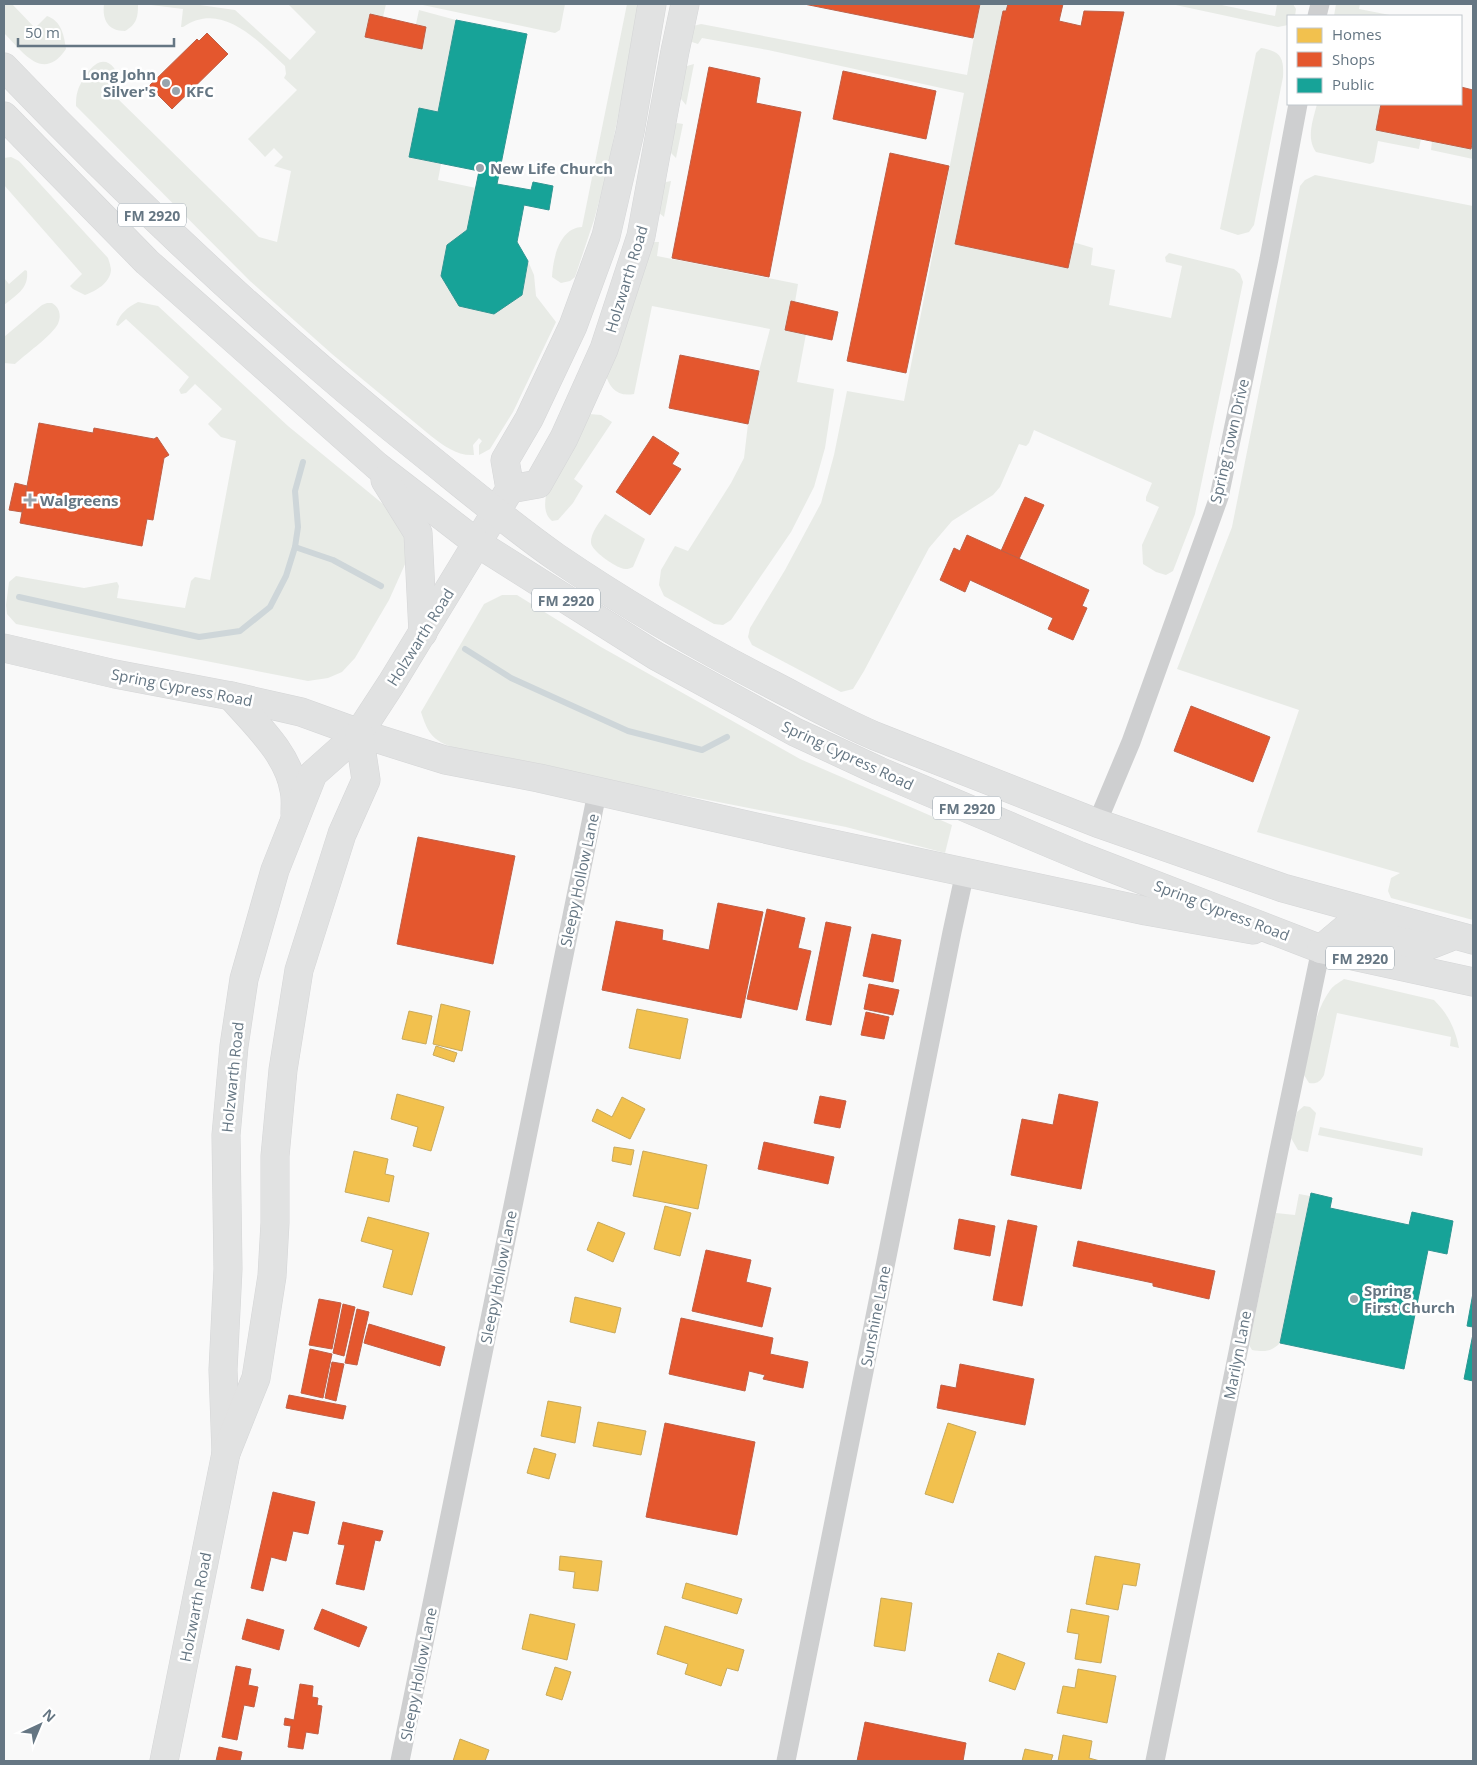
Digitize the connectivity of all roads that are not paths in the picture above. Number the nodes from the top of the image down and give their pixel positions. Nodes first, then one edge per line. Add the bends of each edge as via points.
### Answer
1 (652, 4) edge
2 (686, 4) edge
3 (4, 66) edge
4 (1298, 105) edge
5 (4, 116) edge
6 (377, 466) junction
7 (503, 500) junction
8 (477, 543) junction
9 (422, 633) junction
10 (4, 648) edge
11 (231, 696) junction
12 (359, 733) junction
13 (925, 790) junction
14 (597, 793) junction
15 (296, 816) junction
16 (1096, 823) junction
17 (965, 872) junction
18 (1289, 936) junction
19 (1464, 937) edge
20 (1321, 949) junction
21 (1473, 982) edge
22 (226, 1453) junction
23 (164, 1761) edge
24 (400, 1761) edge
25 (786, 1761) edge
26 (1155, 1761) edge

1 - 7 main road via 630,132 606,236 573,326 529,419 505,460
2 - 7 main road, Holzwarth Road via 641,236 604,349 564,438 538,484
3 - 7 main road, FM 2920 / FM 2920 via 169,232 306,358 372,413
4 - 16 street, Spring Town Drive via 1219,498 1131,742
5 - 6 main road, FM 2920 / FM 2920 via 147,262
6 - 8 main road, FM 2920 / FM 2920
6 - 9 main road via 418,533
7 - 8 main road, Holzwarth Road
7 - 16 main road, Spring Cypress Road / FM 2920 via 554,556 722,658 876,736
8 - 9 main road, Holzwarth Road
8 - 13 main road, Spring Cypress Road / FM 2920 via 656,656 795,732
9 - 12 main road, Holzwarth Road
10 - 11 main road, Spring Cypress Road
11 - 12 main road, Spring Cypress Road via 300,712
11 - 15 main road via 281,756 290,775
12 - 14 main road, Spring Cypress Road via 445,760
12 - 15 main road, Holzwarth Road via 313,774
12 - 22 main road, Holzwarth Road via 366,780 342,834 299,970 283,1070 275,1156 276,1223 272,1276 256,1378
13 - 16 main road via 952,785 1067,832
13 - 18 main road, Spring Cypress Road / FM 2920 via 1080,856
14 - 17 main road, Spring Cypress Road
14 - 24 street, Sleepy Hollow Lane
15 - 22 main road, Holzwarth Road via 275,870 244,979 234,1046 226,1135 228,1269 223,1370
16 - 19 main road, Spring Cypress Road / FM 2920 via 1283,888
17 - 18 main road, Spring Cypress Road via 1146,911
17 - 25 street, Sunshine Lane
18 - 20 main road, Spring Cypress Road / FM 2920
19 - 20 main road via 1426,947 1346,928
20 - 21 main road, Spring Cypress Road / FM 2920
20 - 26 street, Marilyn Lane
22 - 23 main road, Holzwarth Road

